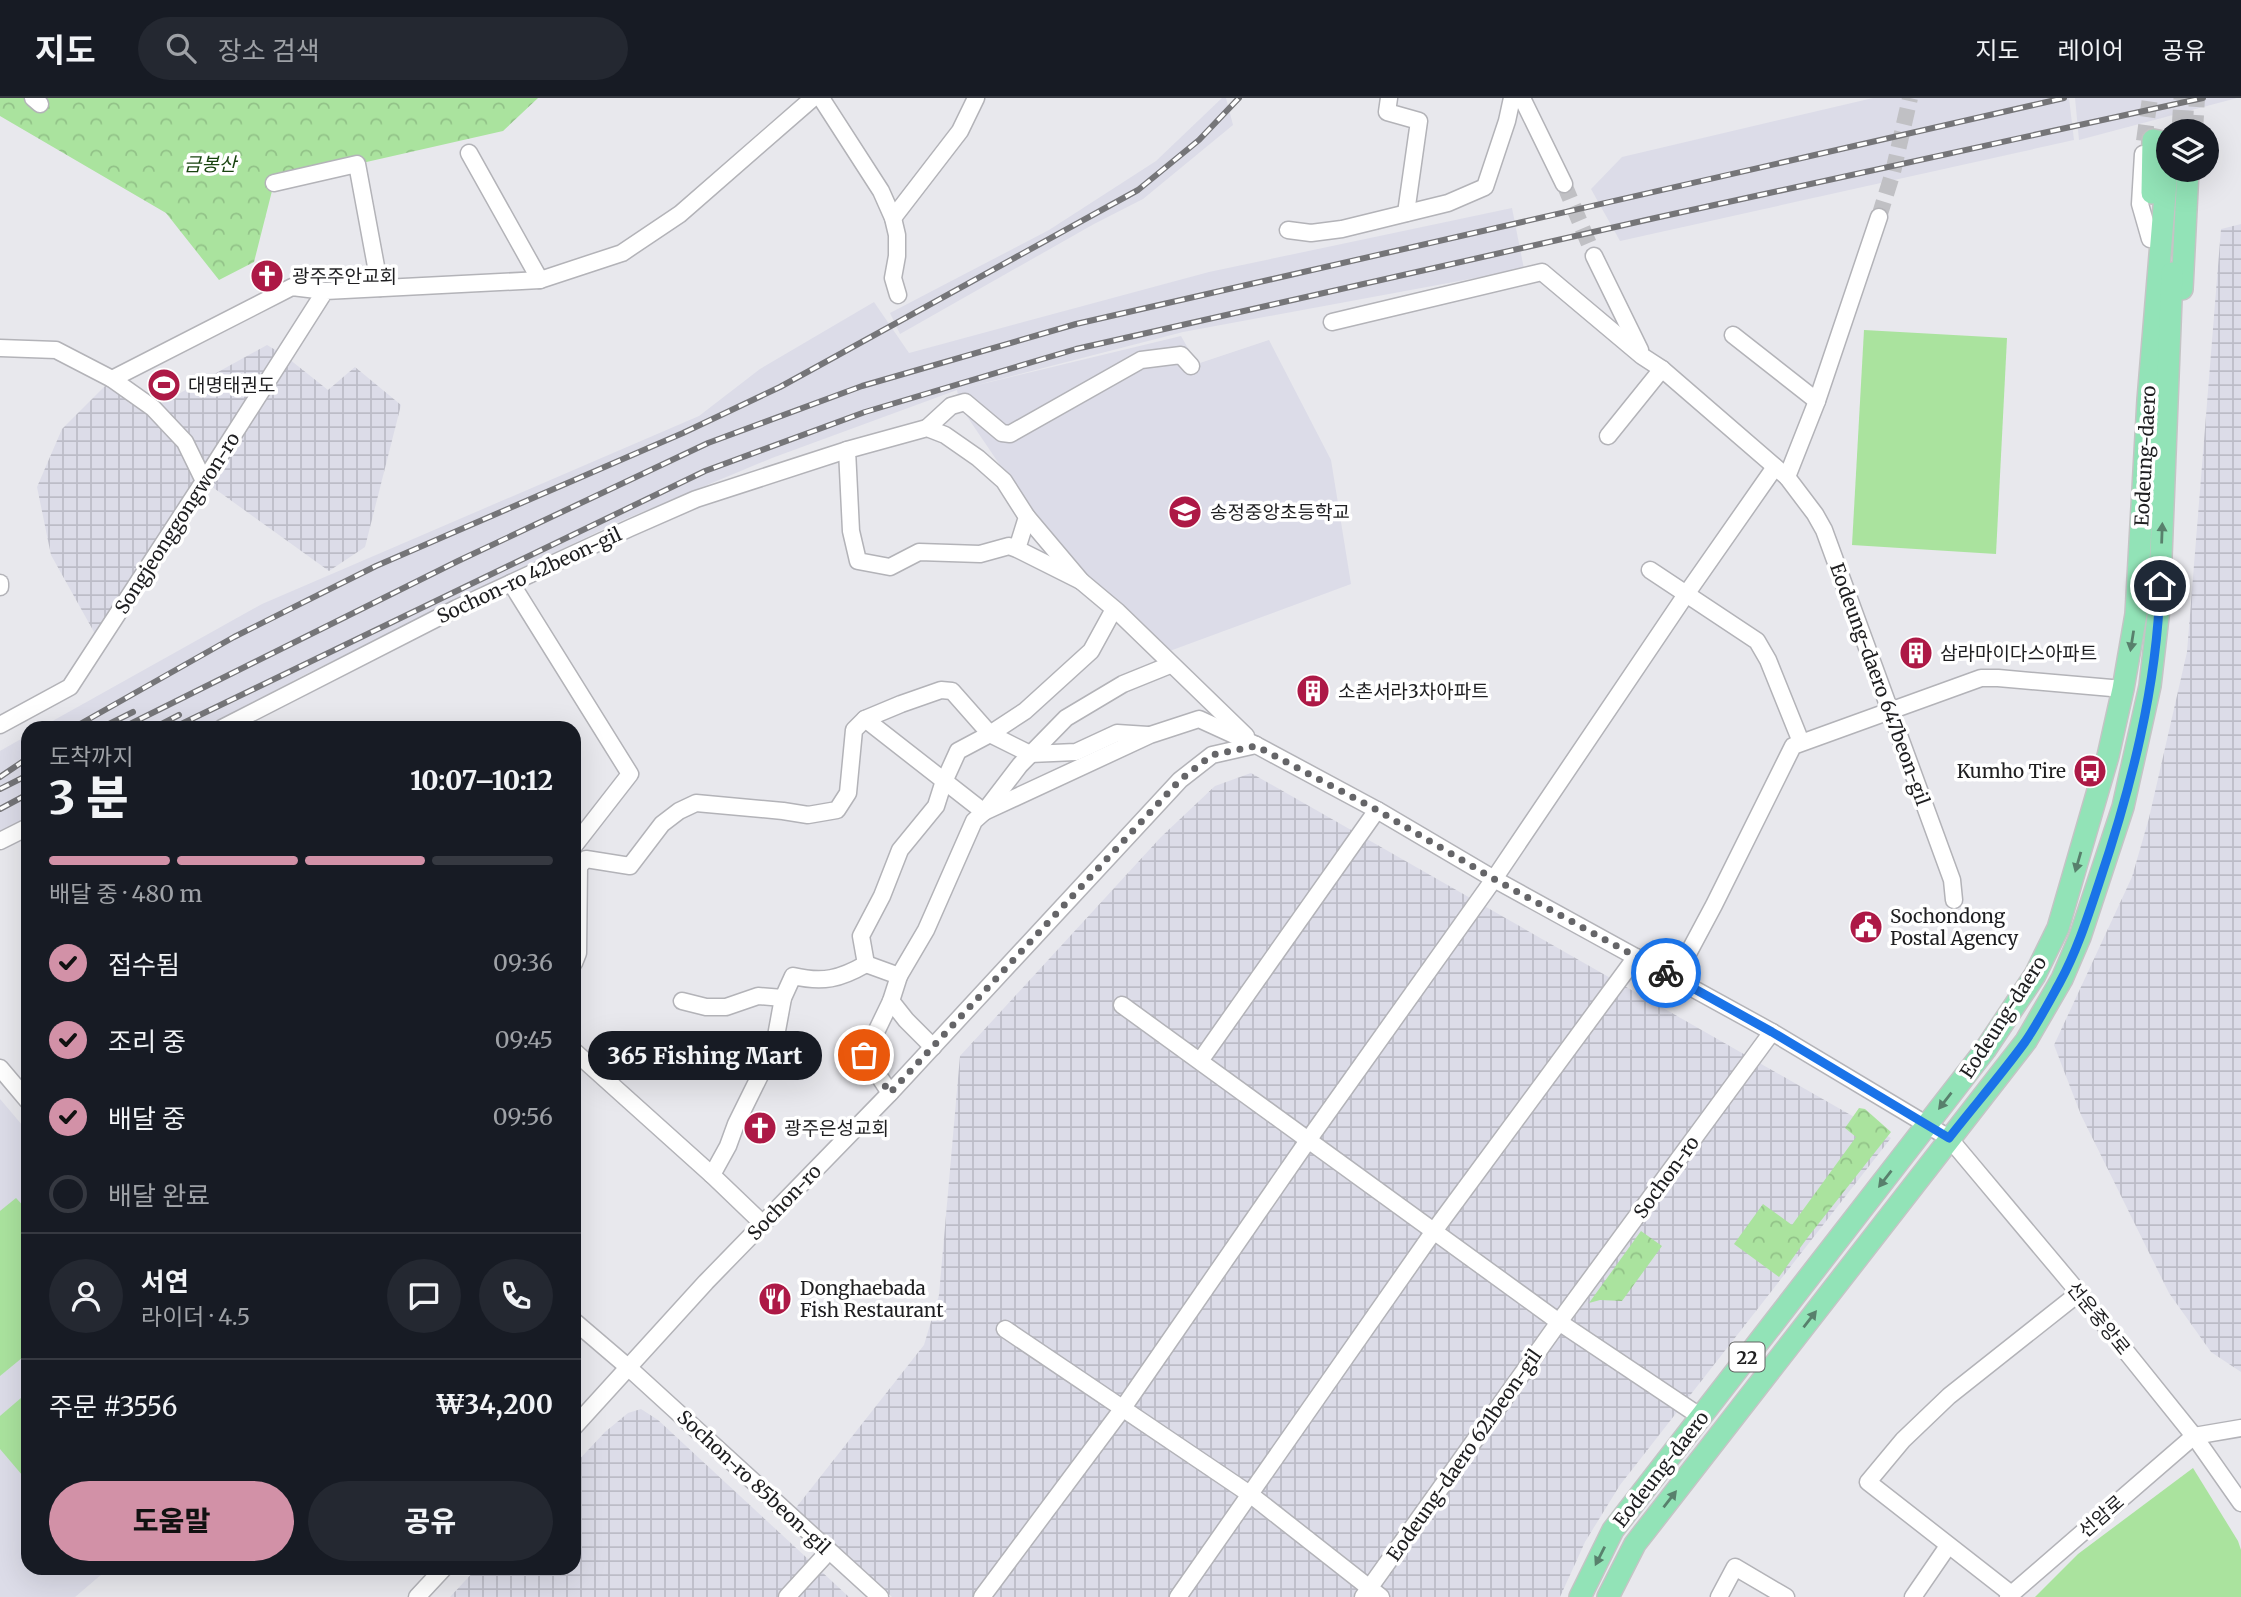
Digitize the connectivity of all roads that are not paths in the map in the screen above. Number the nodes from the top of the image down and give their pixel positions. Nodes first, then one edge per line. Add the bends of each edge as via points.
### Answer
1 (813, 98) edge
2 (821, 98) edge
3 (976, 98) edge
4 (1389, 98) edge
5 (1512, 98) edge
6 (1522, 98) edge
7 (2144, 141) tunnel mouth
8 (2156, 141) tunnel mouth
9 (469, 153) dead end
10 (2166, 182) edge
11 (2178, 182) edge
12 (2189, 182) edge
13 (274, 183) dead end
14 (1564, 184) tunnel mouth
15 (1406, 213) junction
16 (1878, 217) tunnel mouth
17 (893, 218) junction
18 (1288, 230) dead end
19 (2150, 239) junction
20 (1594, 256) tunnel mouth
21 (540, 280) junction
22 (380, 288) junction
23 (325, 291) junction
24 (898, 295) dead end
25 (1332, 322) dead end
26 (1733, 335) dead end
27 (0, 348) edge
28 (1642, 356) junction
29 (1191, 366) dead end
30 (1662, 369) junction
31 (112, 379) junction
32 (2168, 381) junction
33 (2148, 400) junction
34 (1817, 401) junction
35 (927, 428) junction
36 (1608, 436) dead end
37 (847, 450) junction
38 (1781, 472) junction
39 (204, 481) junction
40 (1027, 517) junction
41 (1017, 549) junction
42 (1650, 570) dead end
43 (1081, 581) junction
44 (512, 583) junction
45 (1687, 593) junction
46 (1114, 609) junction
47 (1170, 665) junction
48 (2123, 689) junction
49 (1890, 710) junction
50 (865, 719) junction
51 (236, 721) edge
52 (0, 725) edge
53 (990, 734) junction
54 (1150, 735) junction
55 (1801, 742) junction
56 (1256, 746) junction
57 (1030, 754) junction
58 (944, 781) junction
59 (1377, 810) junction
60 (984, 812) junction
61 (21, 830) edge
62 (581, 837) edge
63 (0, 841) edge
64 (581, 864) edge
65 (1494, 879) junction
66 (1954, 900) dead end
67 (1636, 957) junction
68 (866, 964) junction
69 (899, 976) junction
70 (1675, 978) junction
71 (783, 998) junction
72 (891, 1000) junction
73 (682, 1001) dead end
74 (1122, 1005) dead end
75 (1772, 1032) junction
76 (933, 1047) junction
77 (581, 1057) edge
78 (1200, 1061) junction
79 (0, 1068) edge
80 (21, 1093) edge
81 (890, 1093) junction
82 (1927, 1125) junction
83 (1949, 1138) junction
84 (1309, 1139) junction
85 (712, 1175) junction
86 (763, 1224) junction
87 (1434, 1231) junction
88 (2079, 1293) junction
89 (1559, 1322) junction
90 (581, 1327) edge
91 (1005, 1329) dead end
92 (629, 1368) junction
93 (1123, 1409) junction
94 (1701, 1417) junction
95 (581, 1419) edge
96 (2241, 1428) edge
97 (2194, 1436) junction
98 (1251, 1496) junction
99 (2241, 1503) edge
100 (1948, 1546) junction
101 (829, 1551) junction
102 (437, 1575) edge
103 (1371, 1594) edge
104 (2009, 1595) edge
105 (417, 1597) edge
106 (787, 1597) edge
107 (880, 1597) edge
108 (982, 1597) edge
109 (1178, 1597) edge
110 (1580, 1597) edge
111 (1608, 1597) edge
112 (1719, 1597) edge
113 (1786, 1597) edge
114 (1913, 1597) edge

1 - 21 street via 656,231 622,253
2 - 17 street via 881,191
3 - 17 street via 960,131
4 - 15 street via 1387,112 1419,121
5 - 15 street via 1485,187 1448,203
6 - 14 street
7 - 19 street via 2140,204
8 - 19 main road
9 - 21 street
10 - 33 main road, Eodeung-daero / 22
11 - 32 main road, Eodeung-daero / 22
12 - 32 main road via 2181,327
13 - 22 street via 357,164
15 - 18 street via 1342,229
16 - 34 street
17 - 24 street via 897,256 892,278
19 - 33 main road via 2143,376
20 - 28 street
21 - 22 street
22 - 23 street
23 - 31 street via 292,287
23 - 39 street, Songjeonggongwon-ro
25 - 28 street, Eodeung-daero 647beon-gil via 1542,272
26 - 34 street
27 - 31 street via 55,350
28 - 30 street, Eodeung-daero 647beon-gil
29 - 35 street via 1181,355 1141,359 1010,434 1002,433 965,402 951,406
30 - 36 street
30 - 38 street, Eodeung-daero 647beon-gil
31 - 39 street via 153,408 185,442
83 -> 32 main road, Eodeung-daero / 22 via 2026,1041 2062,979 2123,807 2150,686 2159,608
33 -> 48 main road, Eodeung-daero / 22 via 2136,614
34 - 38 street
35 - 37 street, Sochon-ro 42beon-gil
35 - 40 street via 945,435 1004,481
37 - 41 street via 851,531 858,561 890,567 919,552 980,554 1009,546
37 - 44 street, Sochon-ro 42beon-gil via 696,499
38 - 45 street
38 - 49 street, Eodeung-daero 647beon-gil via 1824,530
39 - 52 street, Songjeonggongwon-ro via 70,687
40 - 41 street
40 - 43 street
41 - 43 street
42 - 45 street
43 - 46 street
44 - 51 street, Sochon-ro 42beon-gil
44 - 62 street via 630,774
45 - 55 street via 1757,641
45 - 65 street
46 - 47 street
46 - 53 street via 1091,651 1025,710
47 - 56 street
47 - 57 street via 1124,684 1066,718
48 - 49 street via 1981,678
48 -> 82 main road, Eodeung-daero / 22 via 2058,928 2035,975 1985,1051
49 - 55 street
49 - 66 street, Eodeung-daero 647beon-gil via 1952,880
50 - 53 street via 941,690 952,691
50 - 58 street
50 - 64 street via 854,730 848,793 836,810 808,815 696,803 662,824 630,866 586,859
53 - 57 street
53 - 58 street via 958,751
54 - 56 street via 1199,719
54 - 57 street via 1117,733 1076,752
54 - 60 street
55 - 70 street via 1793,746
56 - 59 street
56 - 76 street, Sochon-ro via 1212,755 1180,780
57 - 60 street
58 - 60 street
58 - 68 street via 936,806 900,850 883,896 861,936
59 - 65 street
59 - 78 street
60 - 69 street via 974,821 926,930
61 - 63 street
65 - 67 street
65 - 84 street
67 - 70 street
67 - 87 street
68 - 69 street
68 - 71 street via 845,976 811,980 793,975
69 - 72 street
70 - 75 street
71 - 73 street via 758,996 726,1007
71 - 85 street via 774,1046
72 - 76 street
72 - 81 street via 864,1055
74 - 78 street
75 - 82 street
75 - 89 street, Sochon-ro
76 - 81 street, Sochon-ro
77 - 85 street
78 - 84 street
79 - 80 street
81 - 86 street, Sochon-ro
82 - 83 street
82 -> 94 main road, Eodeung-daero / 22
83 - 88 street, 선운중앙로
111 -> 83 main road, Eodeung-daero / 22 via 1634,1544
84 - 87 street
84 - 93 street
85 - 86 street
86 - 92 street, Sochon-ro
87 - 89 street
87 - 98 street
88 - 97 street, 선운중앙로
88 - 100 street via 1949,1396 1868,1482
89 - 94 street
89 - 103 street, Eodeung-daero 621beon-gil
90 - 92 street, Sochon-ro 85beon-gil
91 - 93 street
92 - 95 street, Sochon-ro
92 - 101 street, Sochon-ro 85beon-gil
93 - 98 street
93 - 108 street
94 -> 110 main road, Eodeung-daero / 22 via 1613,1530
96 - 97 street
97 - 99 street, 선운중앙로
97 - 104 street, 선암로
98 - 103 street
98 - 109 street
100 - 104 street
100 - 114 street
101 - 106 street
101 - 107 street, Sochon-ro 85beon-gil
102 - 105 street
112 - 113 street via 1735,1567

